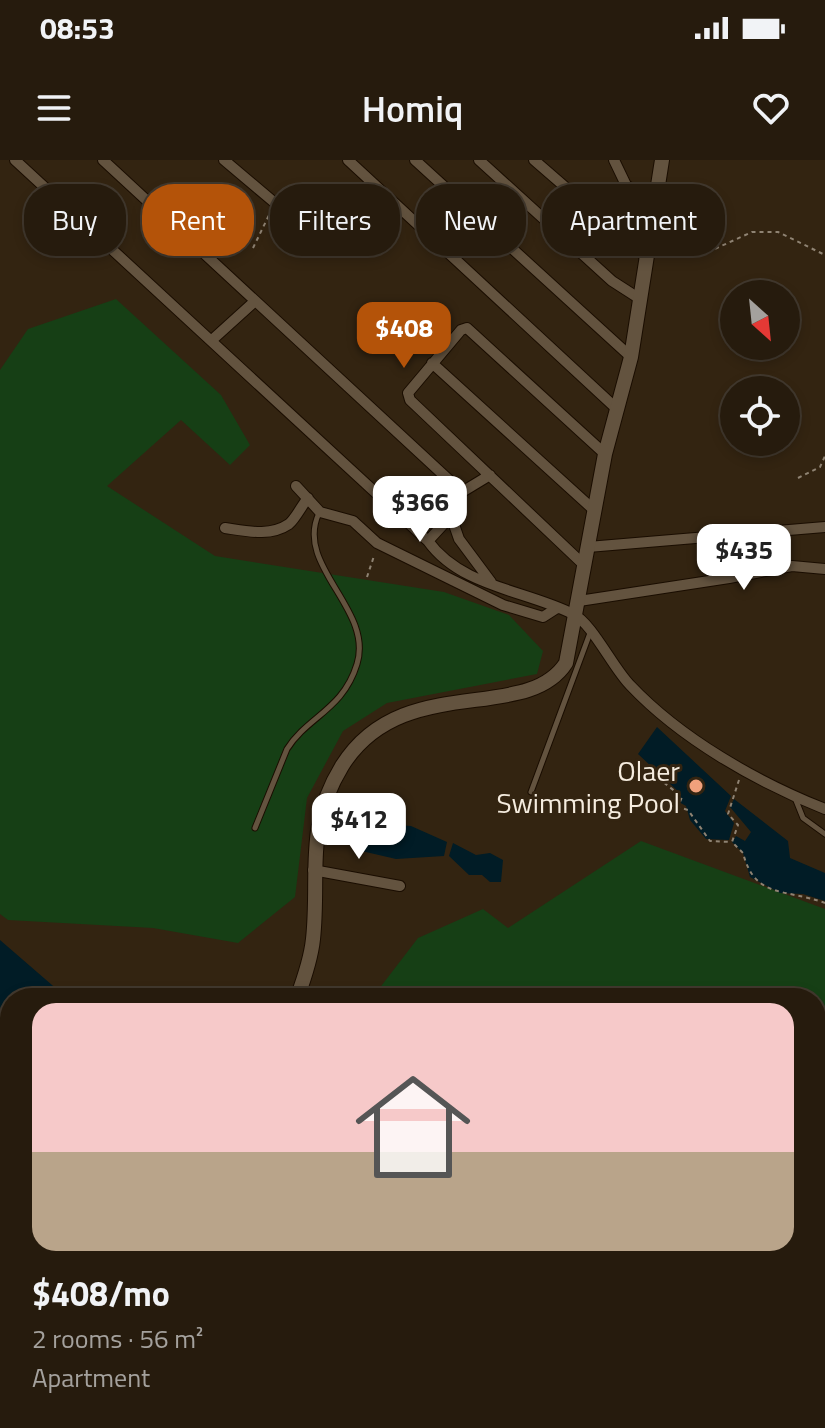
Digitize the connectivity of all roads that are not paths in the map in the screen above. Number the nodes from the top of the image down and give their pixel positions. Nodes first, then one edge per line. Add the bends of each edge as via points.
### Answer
1 (15, 160) edge
2 (103, 160) edge
3 (224, 160) edge
4 (415, 160) edge
5 (479, 160) edge
6 (534, 160) edge
7 (614, 160) edge
8 (662, 160) edge
9 (355, 162) edge
10 (560, 184) edge
11 (626, 184) edge
12 (657, 184) edge
13 (270, 199) edge
14 (645, 256) edge
15 (647, 258) joint
16 (640, 299) junction
17 (254, 302) junction
18 (212, 340) junction
19 (631, 357) junction
20 (432, 363) junction
21 (618, 410) junction
22 (605, 454) junction
23 (490, 475) junction
24 (296, 486) dead end
25 (462, 492) junction
26 (308, 498) junction
27 (595, 511) junction
28 (320, 512) junction
29 (451, 516) junction
30 (825, 527) edge
31 (225, 528) dead end
32 (720, 539) junction
33 (428, 541) junction
34 (588, 547) junction
35 (584, 565) junction
36 (825, 569) edge
37 (729, 578) junction
38 (491, 582) junction
39 (557, 608) junction
40 (578, 608) junction
41 (590, 633) junction
42 (531, 792) dead end
43 (795, 797) junction
44 (825, 809) edge
45 (255, 828) dead end
46 (825, 834) edge
47 (313, 870) junction
48 (400, 886) dead end
49 (300, 988) edge

1 - 18 street
2 - 17 street
3 - 13 street
4 - 19 street
5 - 16 street via 612,281
6 - 10 street
7 - 11 street
8 - 12 main road
9 - 21 street
14 - 15 street
15 - 16 main road
16 - 19 main road
17 - 18 street
17 - 25 street
18 - 33 street
19 - 21 main road
20 - 22 street via 467,328
20 - 23 street via 408,396
20 - 27 street
21 - 22 main road
22 - 27 main road
23 - 25 street
23 - 35 street
24 - 26 street
25 - 29 street
26 - 28 street
26 - 31 street via 289,524 256,533
27 - 34 main road
28 - 39 street via 353,521 377,543 503,605 543,617
28 - 45 lane via 313,538 357,634 357,663 341,696 287,749
29 - 33 street
29 - 38 street via 459,539
30 - 32 street
32 - 34 street
32 - 37 street
33 - 38 street via 460,571
34 - 35 main road
35 - 40 main road
36 - 37 street via 792,566
37 - 40 street
38 - 39 street
39 - 40 street
40 - 41 street
40 - 47 main road via 571,652 550,681 414,711 364,737 328,796 316,831
41 - 42 lane
41 - 43 street via 649,704
43 - 44 street
43 - 46 lane via 803,818
47 - 48 street
47 - 49 main road via 313,938

